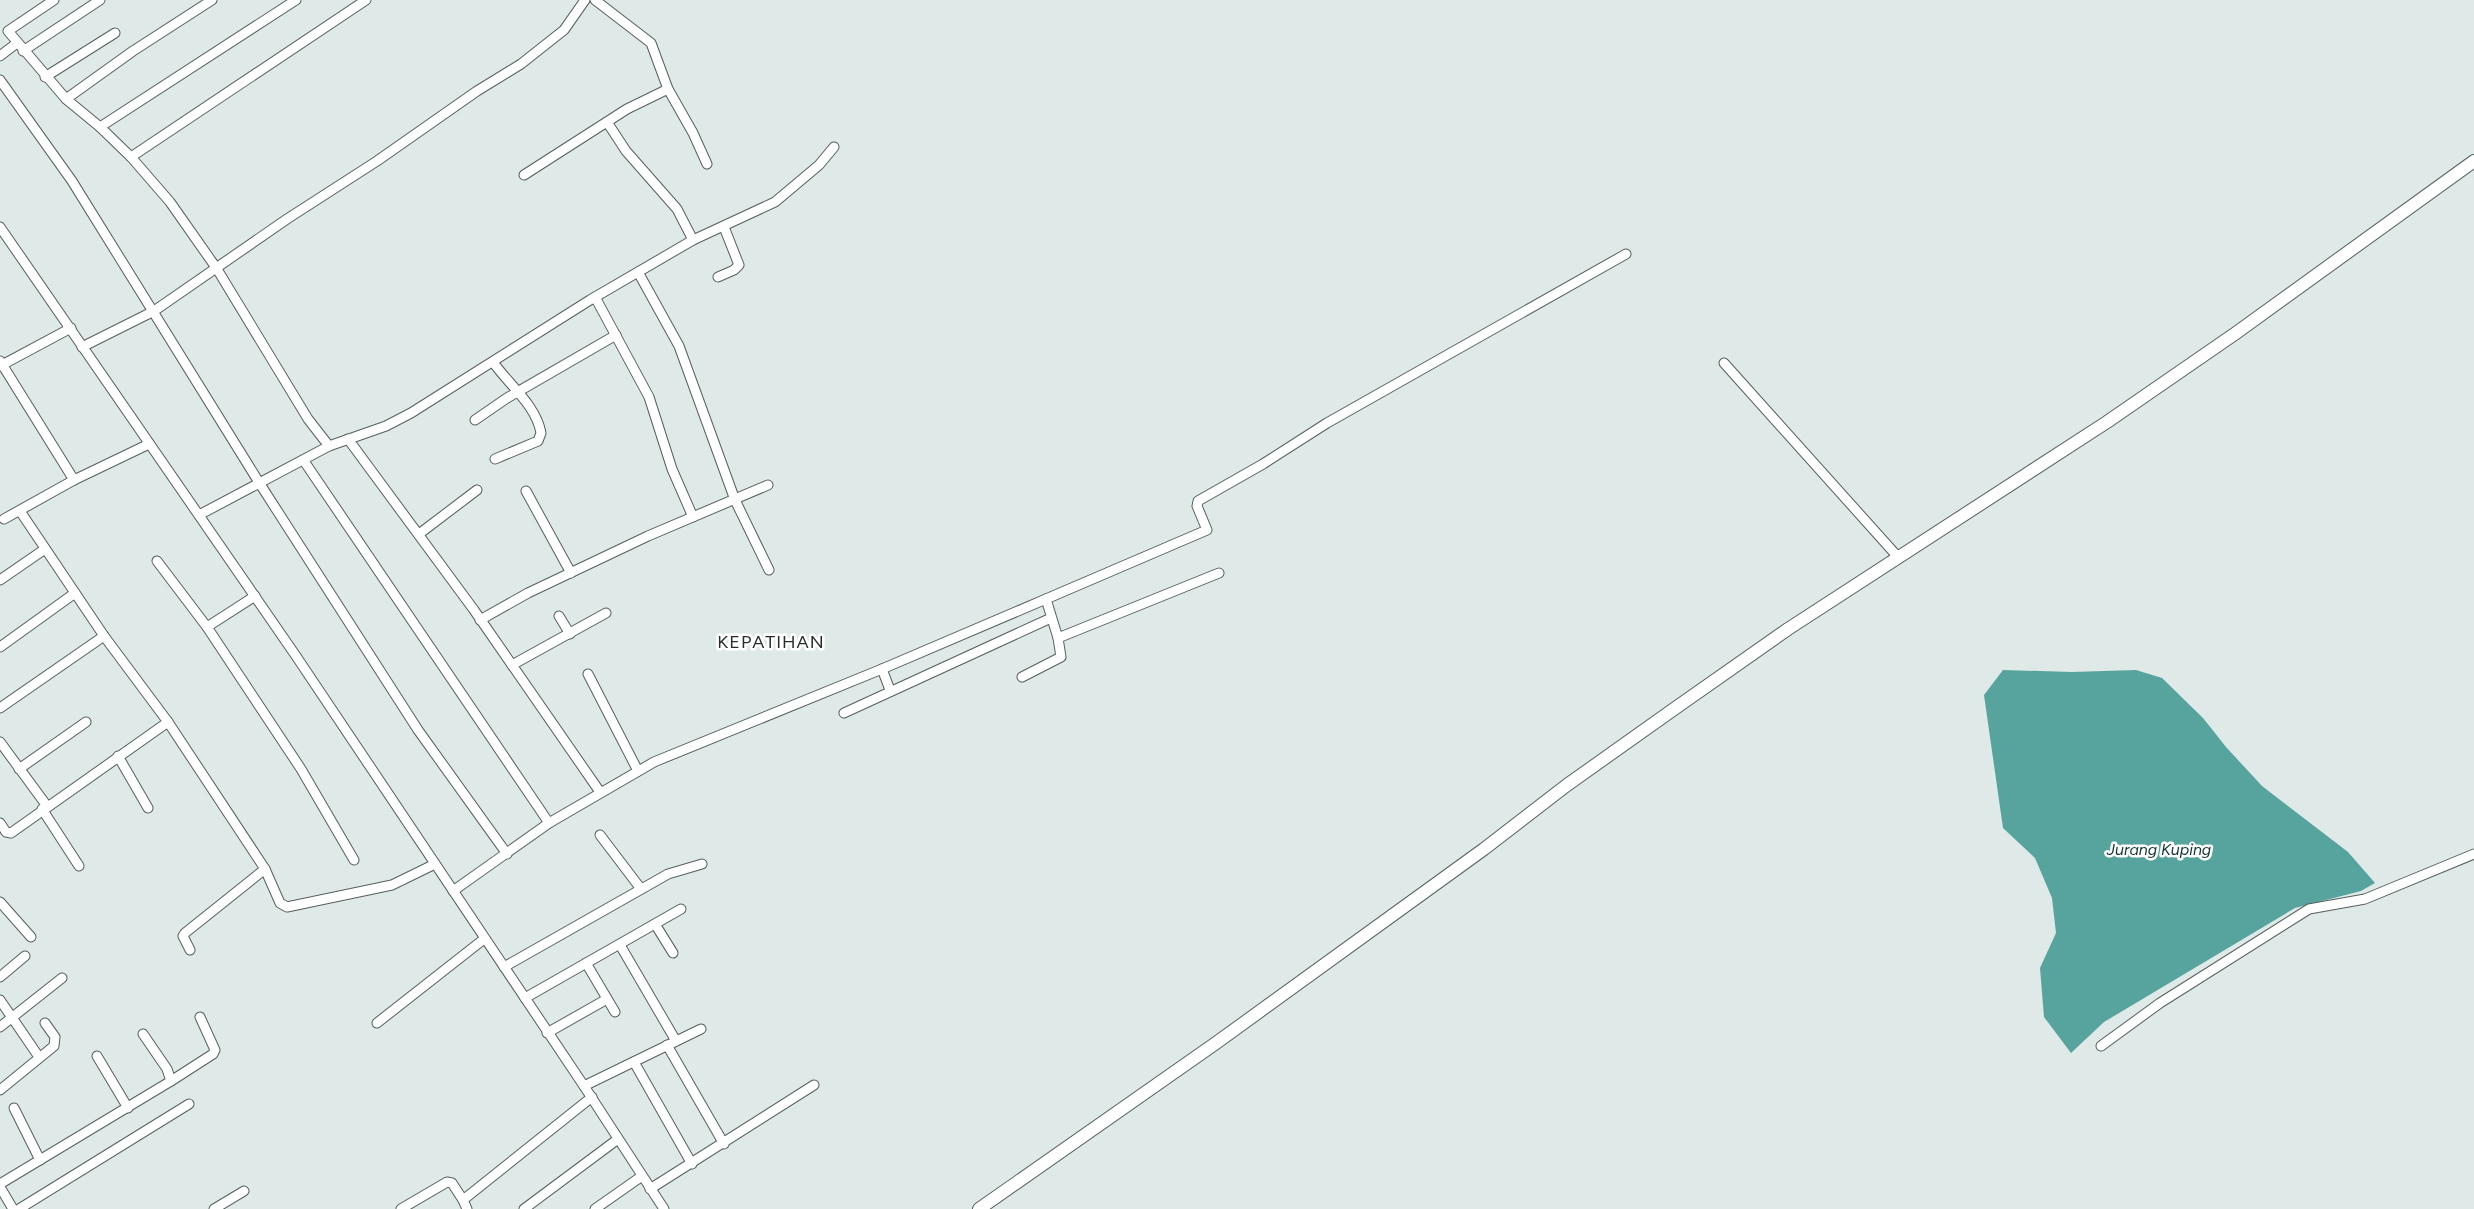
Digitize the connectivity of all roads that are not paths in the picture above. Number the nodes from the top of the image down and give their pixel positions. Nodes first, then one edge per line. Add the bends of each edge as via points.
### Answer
1 (54, 0) edge
2 (100, 0) edge
3 (212, 0) edge
4 (296, 0) edge
5 (366, 0) edge
6 (585, 0) edge
7 (595, 0) edge
8 (114, 33) dead end
9 (17, 43) junction
10 (24, 51) junction
11 (0, 56) edge
12 (45, 76) junction
13 (0, 80) edge
14 (668, 90) junction
15 (66, 99) junction
16 (607, 122) junction
17 (100, 127) junction
18 (834, 147) dead end
19 (131, 157) junction
20 (2474, 161) edge
21 (707, 164) dead end
22 (524, 175) dead end
23 (0, 227) edge
24 (724, 227) junction
25 (693, 240) junction
26 (1626, 254) dead end
27 (217, 269) junction
28 (638, 272) junction
29 (718, 277) dead end
30 (595, 296) junction
31 (154, 311) junction
32 (71, 328) junction
33 (616, 335) junction
34 (82, 347) junction
35 (493, 362) junction
36 (1, 364) edge
37 (1724, 364) dead end
38 (519, 393) junction
39 (475, 420) dead end
40 (348, 438) junction
41 (148, 444) junction
42 (329, 446) junction
43 (495, 460) dead end
44 (304, 461) junction
45 (74, 480) junction
46 (260, 484) junction
47 (768, 484) dead end
48 (477, 490) dead end
49 (526, 491) dead end
50 (735, 500) junction
51 (20, 511) junction
52 (199, 515) junction
53 (693, 517) junction
54 (1, 518) edge
55 (419, 534) junction
56 (45, 549) junction
57 (1898, 558) junction
58 (157, 560) dead end
59 (769, 570) dead end
60 (571, 573) junction
61 (1219, 573) dead end
62 (0, 580) edge
63 (75, 593) junction
64 (254, 596) junction
65 (1046, 599) junction
66 (606, 614) dead end
67 (559, 616) dead end
68 (1051, 618) junction
69 (480, 620) junction
70 (207, 627) junction
71 (570, 634) junction
72 (104, 636) junction
73 (1058, 638) junction
74 (0, 647) edge
75 (512, 665) junction
76 (882, 669) junction
77 (588, 674) dead end
78 (1022, 677) dead end
79 (890, 690) junction
80 (0, 708) edge
81 (844, 713) dead end
82 (86, 722) dead end
83 (168, 722) junction
84 (0, 742) edge
85 (118, 756) junction
86 (19, 769) junction
87 (638, 771) junction
88 (600, 792) junction
89 (45, 808) junction
90 (148, 808) dead end
91 (0, 823) edge
92 (549, 823) junction
93 (600, 835) dead end
94 (507, 854) junction
95 (2474, 854) edge
96 (354, 860) dead end
97 (435, 864) junction
98 (702, 864) dead end
99 (79, 866) dead end
100 (265, 869) junction
101 (640, 889) junction
102 (453, 890) junction
103 (0, 902) edge
104 (680, 909) dead end
105 (655, 924) junction
106 (31, 938) dead end
107 (484, 938) junction
108 (620, 945) junction
109 (190, 950) dead end
110 (673, 953) dead end
111 (25, 956) dead end
112 (586, 963) junction
113 (504, 967) junction
114 (0, 977) edge
115 (62, 978) dead end
116 (525, 998) junction
117 (607, 999) junction
118 (0, 1000) edge
119 (615, 1012) dead end
120 (200, 1017) dead end
121 (12, 1018) junction
122 (45, 1023) dead end
123 (376, 1023) dead end
124 (0, 1027) edge
125 (701, 1029) dead end
126 (547, 1033) junction
127 (143, 1034) dead end
128 (672, 1043) junction
129 (2101, 1046) dead end
130 (97, 1056) dead end
131 (39, 1057) junction
132 (634, 1062) junction
133 (171, 1081) junction
134 (814, 1084) dead end
135 (584, 1086) junction
136 (0, 1090) edge
137 (592, 1097) junction
138 (189, 1104) dead end
139 (14, 1108) dead end
140 (128, 1108) junction
141 (618, 1139) junction
142 (724, 1144) junction
143 (40, 1160) junction
144 (692, 1164) junction
145 (642, 1176) junction
146 (0, 1185) edge
147 (650, 1189) junction
148 (244, 1191) dead end
149 (463, 1200) junction
150 (13, 1209) edge
151 (19, 1209) edge
152 (214, 1209) edge
153 (402, 1209) edge
154 (467, 1209) edge
155 (524, 1209) edge
156 (595, 1209) edge
157 (664, 1209) edge
158 (980, 1209) edge

1 - 9 street via 8,31
2 - 10 street
3 - 15 street
4 - 17 street
5 - 19 street
6 - 27 street via 564,30 534,54
7 - 14 street via 650,43
8 - 12 street
9 - 10 street
9 - 11 street
10 - 12 street
12 - 15 street
13 - 31 street via 72,181
14 - 16 street
14 - 21 street
15 - 17 street
16 - 22 street
16 - 25 street via 626,151 677,209
17 - 19 street
18 - 24 street via 786,195
19 - 27 street via 170,202
20 - 57 street via 2107,422
23 - 32 street
24 - 25 street
24 - 29 street via 739,265
25 - 28 street
26 - 65 street via 1327,423 1198,501 1207,530
27 - 31 street
27 - 42 street via 308,419
28 - 30 street
28 - 50 street via 688,367
30 - 33 street
30 - 35 street
31 - 34 street
31 - 46 street
32 - 34 street
32 - 36 street
33 - 38 street
33 - 53 street via 649,397 672,469
34 - 41 street
35 - 38 street
35 - 40 street via 412,413 386,426
36 - 45 street
37 - 57 street
38 - 39 street
38 - 43 street via 541,436 538,441
40 - 42 street
40 - 55 street
41 - 45 street
41 - 52 street
42 - 44 street
44 - 46 street
44 - 92 street
45 - 51 street
46 - 52 street
46 - 94 street via 418,730
47 - 50 street
48 - 55 street
49 - 60 street
50 - 53 street
50 - 59 street
51 - 54 street
51 - 56 street
52 - 64 street
53 - 60 street
55 - 69 street
56 - 62 street
56 - 63 street
57 - 158 street via 1788,630 1605,758 1224,1038
58 - 70 street
60 - 69 street
61 - 73 street
63 - 72 street
63 - 74 street
64 - 70 street
64 - 97 street
65 - 68 street
65 - 76 street
66 - 71 street
67 - 71 street
68 - 73 street
68 - 79 street
69 - 75 street
70 - 96 street via 301,769
71 - 75 street
72 - 80 street
72 - 83 street
73 - 78 street via 1061,657
75 - 88 street
76 - 79 street
76 - 87 street via 692,744
77 - 87 street
79 - 81 street
82 - 86 street
83 - 85 street
83 - 100 street
84 - 86 street
85 - 89 street
85 - 90 street
86 - 89 street
87 - 88 street
88 - 92 street
89 - 91 street via 11,833 6,832
89 - 99 street
92 - 94 street
93 - 101 street
94 - 102 street
95 - 129 street via 2365,899 2309,909 2160,1002
97 - 100 street via 392,885 288,907 280,903
97 - 102 street
98 - 101 street via 668,874
100 - 109 street via 185,933 183,936
101 - 113 street
102 - 107 street
103 - 106 street
104 - 105 street
105 - 108 street
105 - 110 street
107 - 113 street
107 - 123 street
108 - 112 street
108 - 128 street
111 - 114 street
112 - 116 street
112 - 117 street
113 - 116 street
115 - 121 street
116 - 126 street
117 - 119 street
117 - 126 street
118 - 121 street
120 - 133 street via 215,1050
121 - 124 street
121 - 131 street
122 - 131 street via 56,1041
125 - 128 street
126 - 135 street
127 - 133 street via 167,1069
128 - 132 street
128 - 142 street
130 - 140 street
131 - 136 street
132 - 135 street
132 - 144 street
133 - 140 street
134 - 142 street
135 - 137 street
137 - 141 street
137 - 149 street
138 - 151 street
139 - 143 street
140 - 143 street
141 - 145 street
141 - 155 street
142 - 144 street
143 - 146 street
144 - 147 street
145 - 147 street
145 - 156 street
146 - 150 street
147 - 157 street
148 - 152 street
149 - 153 street via 452,1183 447,1182
149 - 154 street

